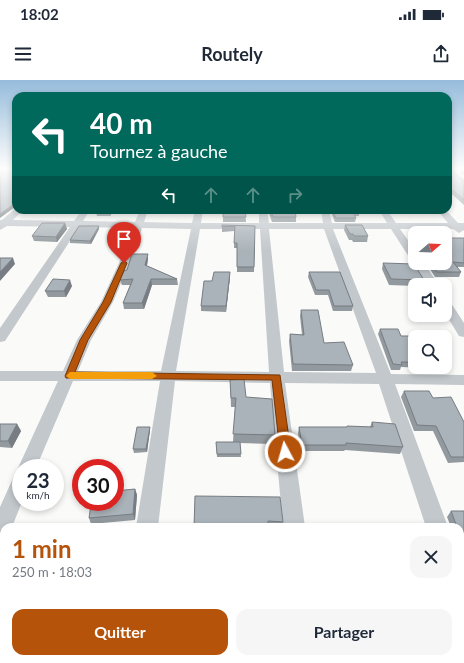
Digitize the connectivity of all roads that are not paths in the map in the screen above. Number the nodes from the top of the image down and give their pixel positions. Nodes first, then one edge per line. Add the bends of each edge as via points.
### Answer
1 (14, 214) edge
2 (83, 214) edge
3 (143, 214) edge
4 (198, 214) edge
5 (264, 214) edge
6 (325, 214) edge
7 (386, 214) edge
8 (446, 214) edge
9 (76, 224) junction
10 (1, 225) edge
11 (140, 225) junction
12 (196, 226) junction
13 (265, 226) junction
14 (328, 226) junction
15 (395, 226) junction
16 (460, 226) edge
17 (464, 235) edge
18 (408, 247) edge
19 (452, 315) edge
20 (464, 333) edge
21 (0, 338) edge
22 (0, 376) edge
23 (69, 376) junction
24 (168, 376) junction
25 (277, 377) junction
26 (385, 378) junction
27 (464, 380) edge
28 (31, 459) edge
29 (12, 503) edge
30 (3, 523) edge
31 (148, 523) edge
32 (294, 523) edge
33 (436, 523) edge

1 - 10 street
2 - 9 street
3 - 11 street
4 - 12 street
5 - 13 street
6 - 14 street
7 - 15 street
8 - 16 street
9 - 10 street
9 - 11 street
9 - 21 street
11 - 12 street
11 - 23 street via 107,302 84,340
12 - 13 street
12 - 24 street
13 - 14 street
13 - 25 street
14 - 15 street
14 - 26 street
15 - 16 street
15 - 18 street
16 - 17 street
19 - 20 street
22 - 23 street
23 - 24 street
23 - 28 street
24 - 25 street
24 - 31 street
25 - 26 street
25 - 32 street
26 - 27 street
26 - 33 street
29 - 30 street

